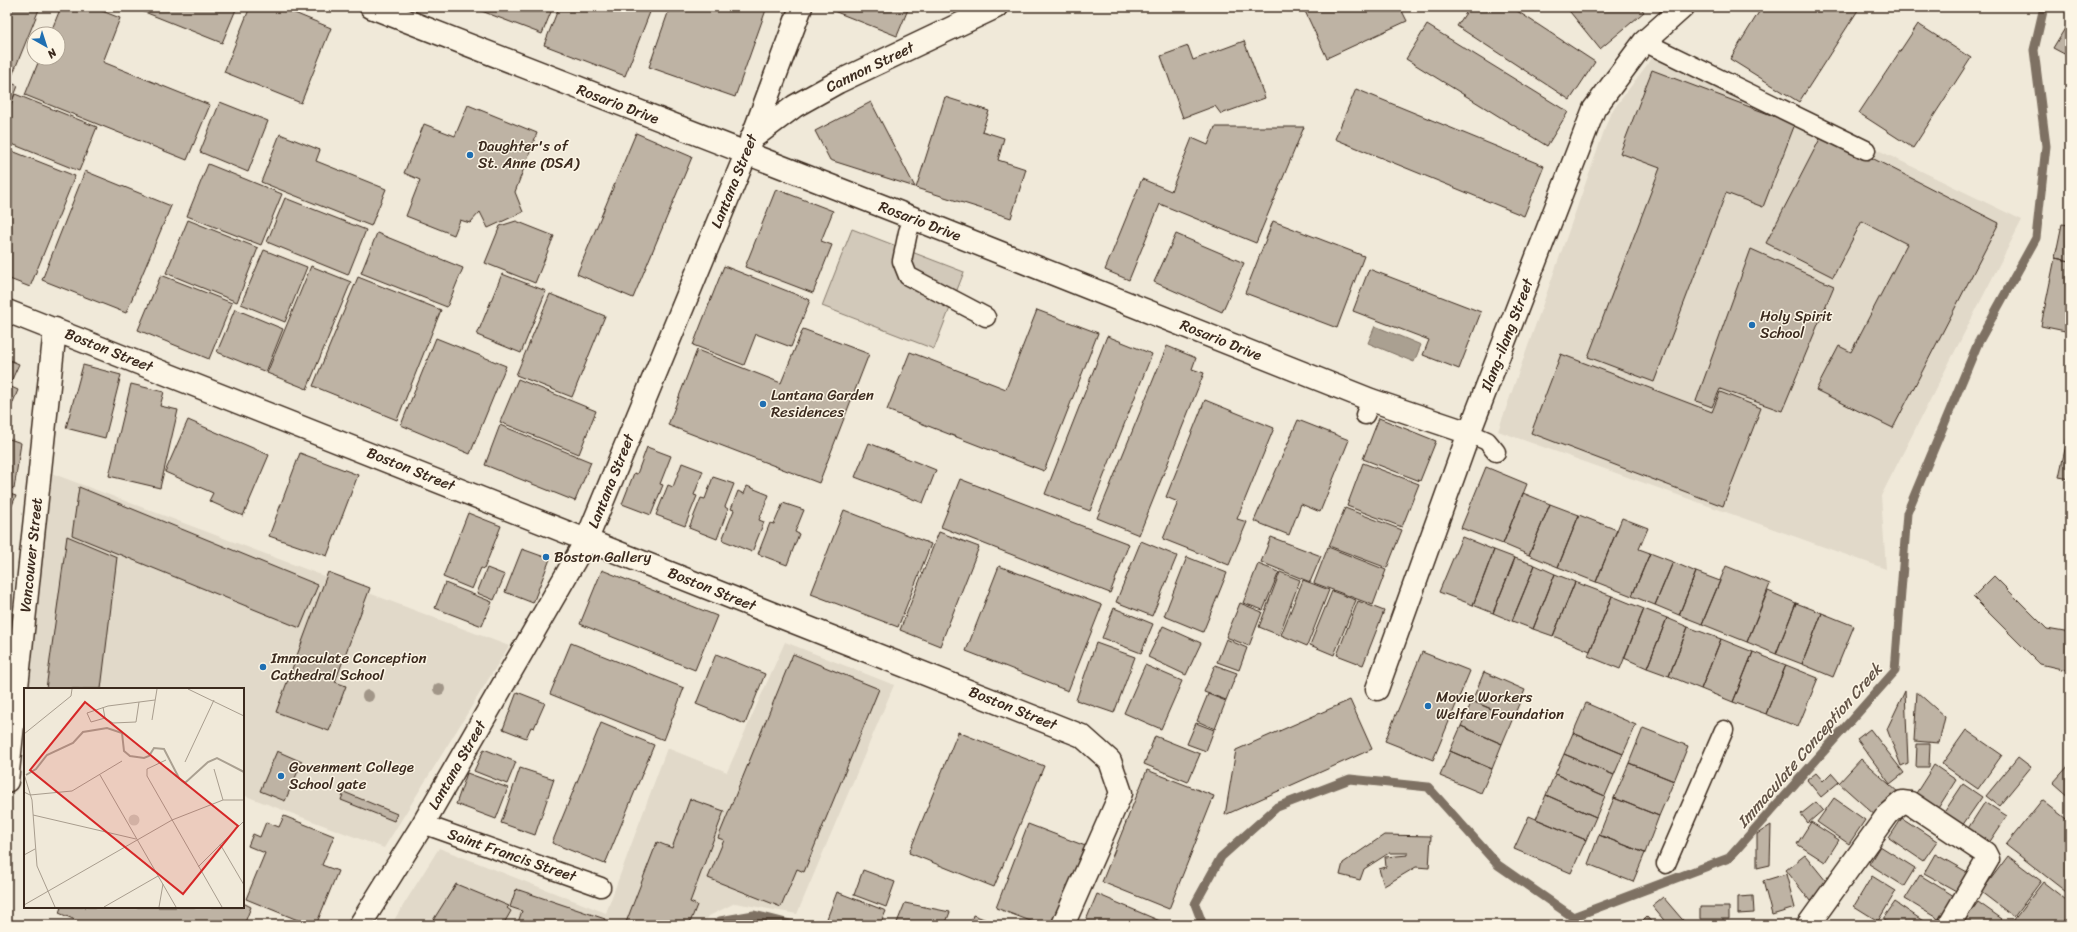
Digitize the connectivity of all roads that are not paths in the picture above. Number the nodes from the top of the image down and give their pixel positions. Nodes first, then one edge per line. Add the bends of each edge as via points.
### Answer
1 (371, 7) edge
2 (801, 7) edge
3 (996, 7) edge
4 (1683, 7) edge
5 (1644, 42) junction
6 (749, 146) junction
7 (1866, 150) dead end
8 (913, 218) junction
9 (7, 311) edge
10 (986, 317) dead end
11 (55, 329) junction
12 (1489, 441) junction
13 (587, 539) junction
14 (14, 656) edge
15 (1377, 689) dead end
16 (1724, 730) dead end
17 (7, 781) edge
18 (423, 824) junction
19 (1666, 864) dead end
20 (602, 887) dead end
21 (360, 925) edge
22 (1063, 925) edge
23 (1808, 925) edge
24 (1949, 925) edge

1 - 6 street, Rosario Drive
2 - 6 street, Lantana Street
3 - 6 street, Cannon Street via 838,82 795,106
4 - 5 street, Ilang-ilang Street
5 - 7 lane
5 - 12 street, Ilang-ilang Street via 1594,109
6 - 8 street, Rosario Drive
6 - 13 street, Lantana Street
8 - 10 lane via 902,261 908,276
8 - 12 street, Rosario Drive via 1368,407
9 - 11 street, Boston Street
11 - 13 street, Boston Street
11 - 14 street, Vancouver Street
12 - 15 street, Ilang-ilang Street
13 - 18 street, Lantana Street
13 - 22 street, Boston Street via 1082,736 1110,761 1121,793
14 - 17 street, Vancouver Street
16 - 19 lane
18 - 20 lane, Saint Francis Street
18 - 21 street, Lantana Street
23 - 24 street via 1888,814 1902,802 1910,803 1988,856

